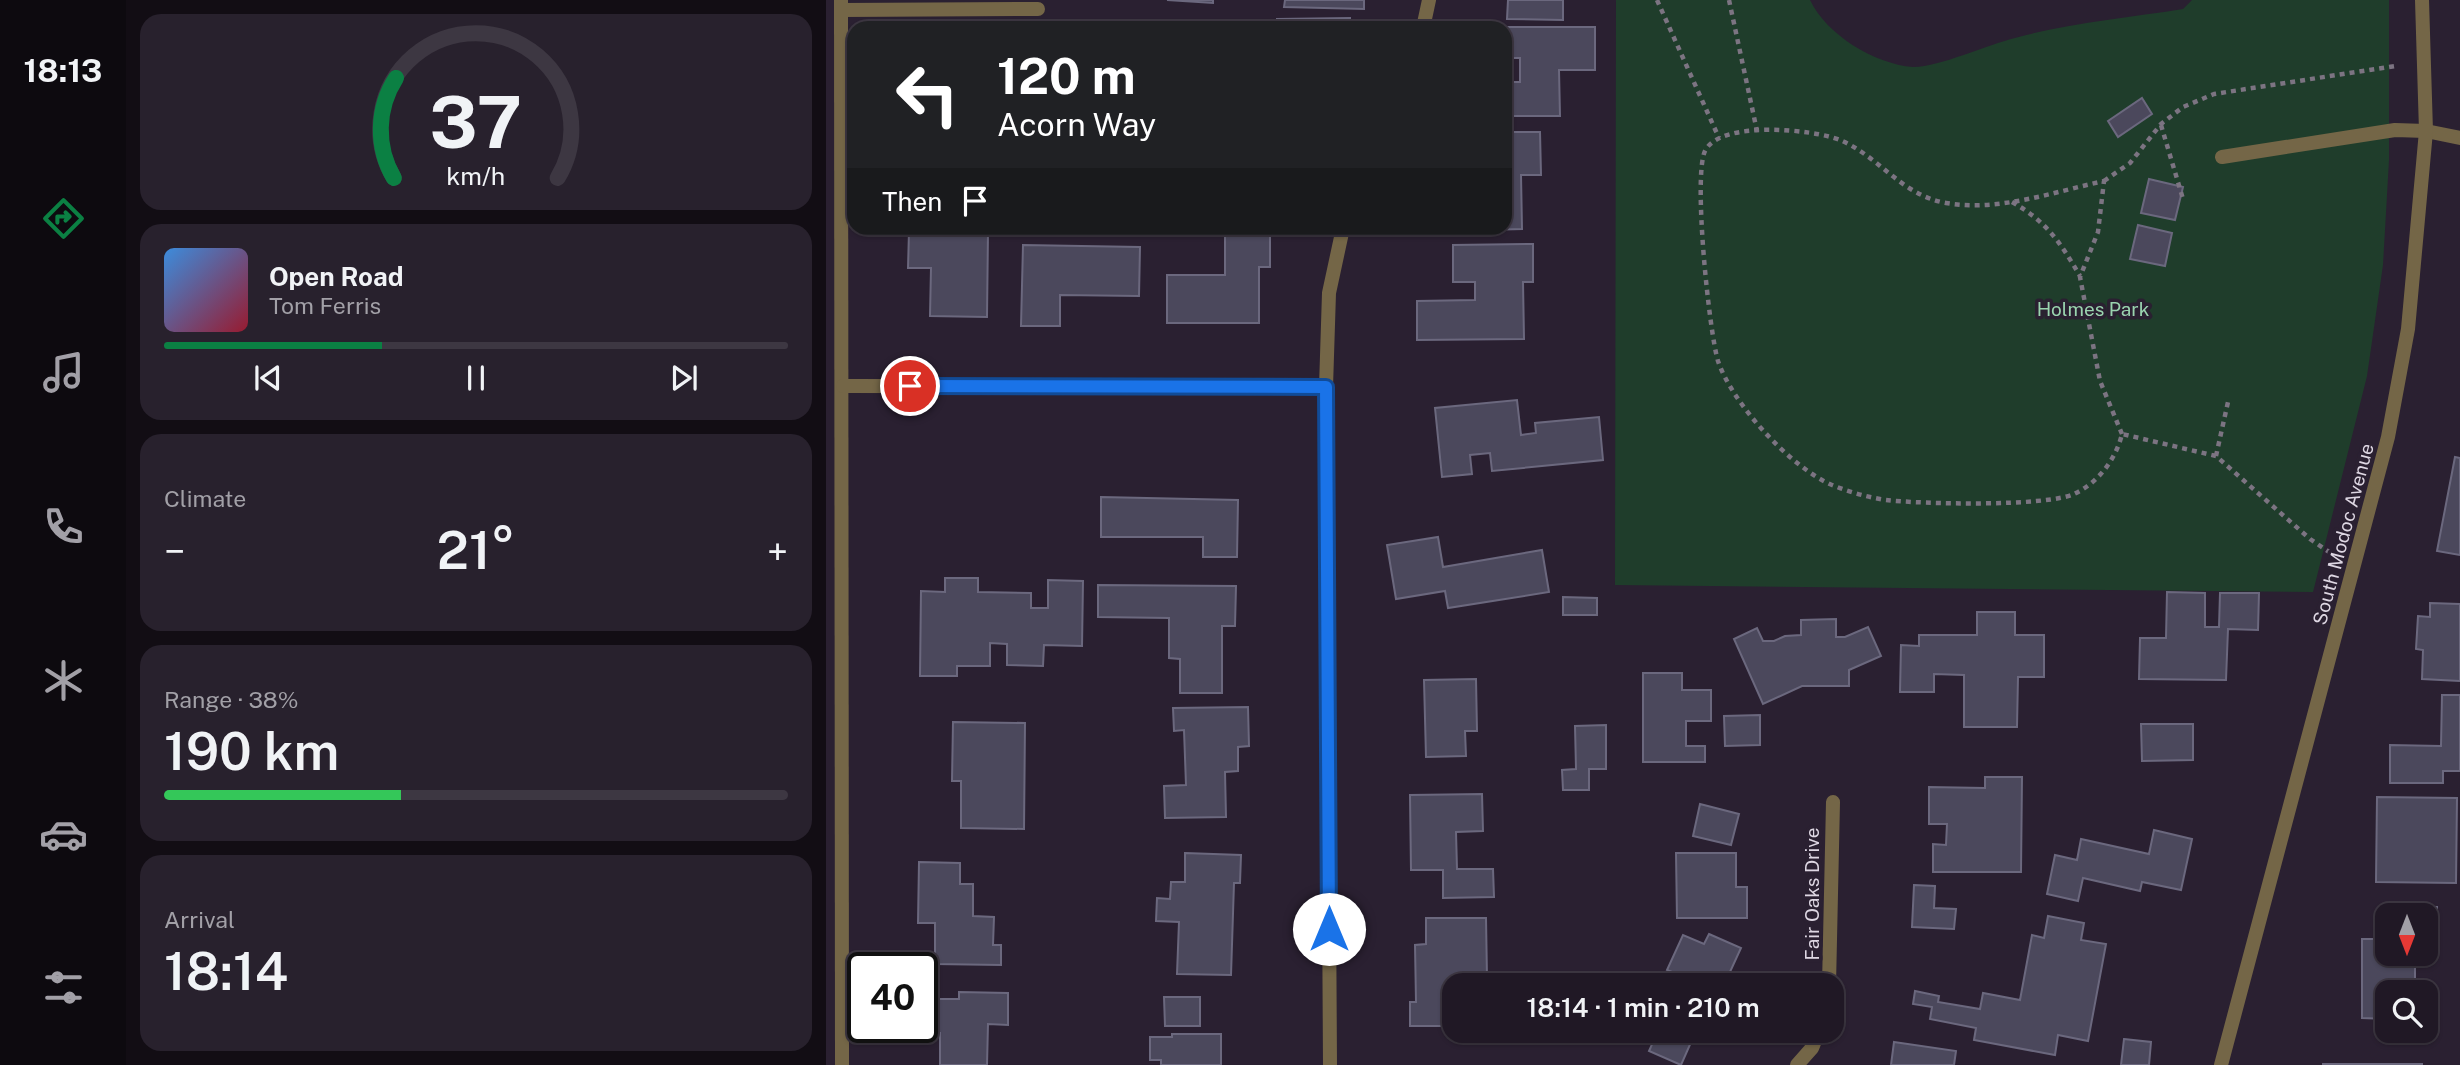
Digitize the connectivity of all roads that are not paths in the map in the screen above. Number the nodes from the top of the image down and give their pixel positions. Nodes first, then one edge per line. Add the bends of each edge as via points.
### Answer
1 (1429, 0) edge
2 (2422, 0) edge
3 (841, 5) edge
4 (1038, 9) dead end
5 (1424, 21) edge
6 (2426, 131) junction
7 (2460, 138) edge
8 (2222, 157) dead end
9 (1341, 235) edge
10 (843, 386) junction
11 (1326, 387) junction
12 (1833, 802) dead end
13 (1829, 973) edge
14 (1814, 1043) edge
15 (842, 1065) edge
16 (1330, 1065) edge
17 (1797, 1065) edge
18 (2221, 1065) edge

1 - 5 street
2 - 6 street, South Modoc Avenue
3 - 4 street
3 - 10 street
6 - 7 street
6 - 8 street via 2395,130
6 - 18 street, South Modoc Avenue via 2408,329 2388,437
9 - 11 street via 1329,293
10 - 11 street
10 - 15 street
11 - 16 street
12 - 13 street, Fair Oaks Drive
14 - 17 street

